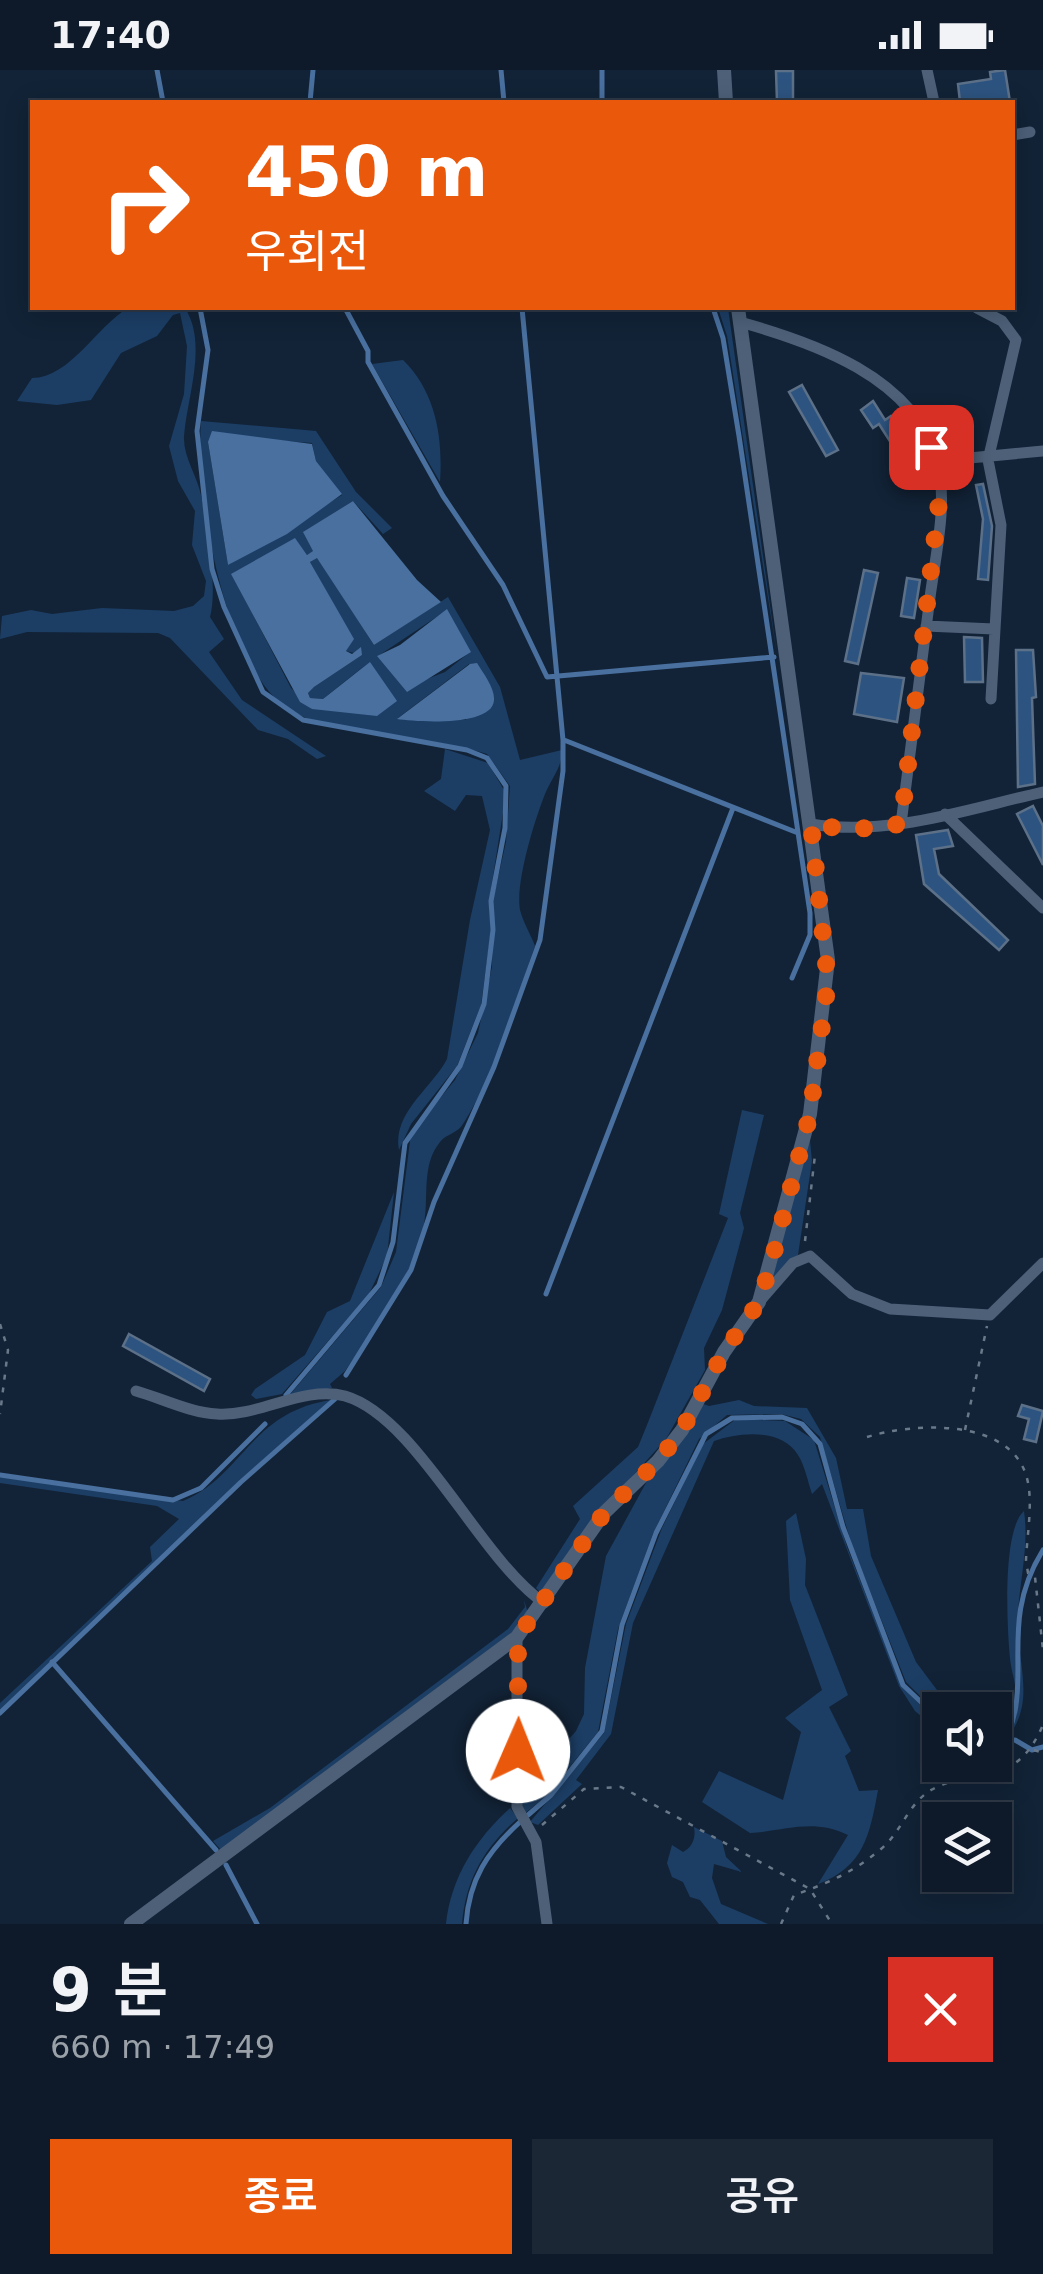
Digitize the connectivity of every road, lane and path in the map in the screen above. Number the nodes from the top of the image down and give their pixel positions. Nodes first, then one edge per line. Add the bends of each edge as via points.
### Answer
1 (724, 70) edge
2 (927, 70) edge
3 (726, 100) edge
4 (934, 100) edge
5 (1030, 132) dead end
6 (1015, 134) edge
7 (981, 310) edge
8 (739, 315) edge
9 (1043, 451) edge
10 (988, 460) junction
11 (938, 461) junction
12 (926, 626) junction
13 (994, 630) junction
14 (991, 698) dead end
15 (1043, 792) edge
16 (946, 814) junction
17 (811, 824) junction
18 (901, 824) junction
19 (1043, 908) edge
20 (814, 1142) dead end
21 (803, 1259) junction
22 (1043, 1263) edge
23 (759, 1302) junction
24 (990, 1315) junction
25 (0, 1324) edge
26 (136, 1391) dead end
27 (0, 1414) edge
28 (965, 1430) junction
29 (866, 1437) dead end
30 (544, 1603) junction
31 (518, 1637) junction
32 (1043, 1650) edge
33 (1043, 1725) edge
34 (1032, 1750) junction
35 (1043, 1752) edge
36 (528, 1823) junction
37 (810, 1889) junction
38 (131, 1924) edge
39 (547, 1924) edge
40 (780, 1924) edge
41 (832, 1924) edge

1 - 3 street
2 - 4 street
5 - 6 street
7 - 10 street via 1002,321 1016,340
8 - 11 street via 872,378 910,412
8 - 17 street
9 - 10 street
10 - 11 street
10 - 13 street via 1001,525
11 - 12 street
12 - 13 street
12 - 18 street
13 - 14 street
15 - 16 street
16 - 18 street
16 - 19 street
17 - 18 street via 850,830
17 - 23 street via 828,982 810,1114
20 - 21 path
21 - 23 street
21 - 24 street via 810,1256 852,1294 890,1308
22 - 24 street
23 - 30 street via 682,1430 604,1513
24 - 28 path
25 - 27 path via 8,1350
26 - 30 street via 215,1414 320,1395 361,1403 405,1443
28 - 29 path via 908,1427
28 - 32 path via 999,1445 1020,1462 1027,1478 1028,1573 1035,1577
30 - 31 street
31 - 36 street via 517,1807
31 - 38 street
33 - 34 path
34 - 35 path
34 - 37 path via 982,1778 935,1788 913,1804 884,1848 832,1884
36 - 37 path via 538,1828 584,1789 620,1787
36 - 39 street
37 - 40 path via 794,1895
37 - 41 path

